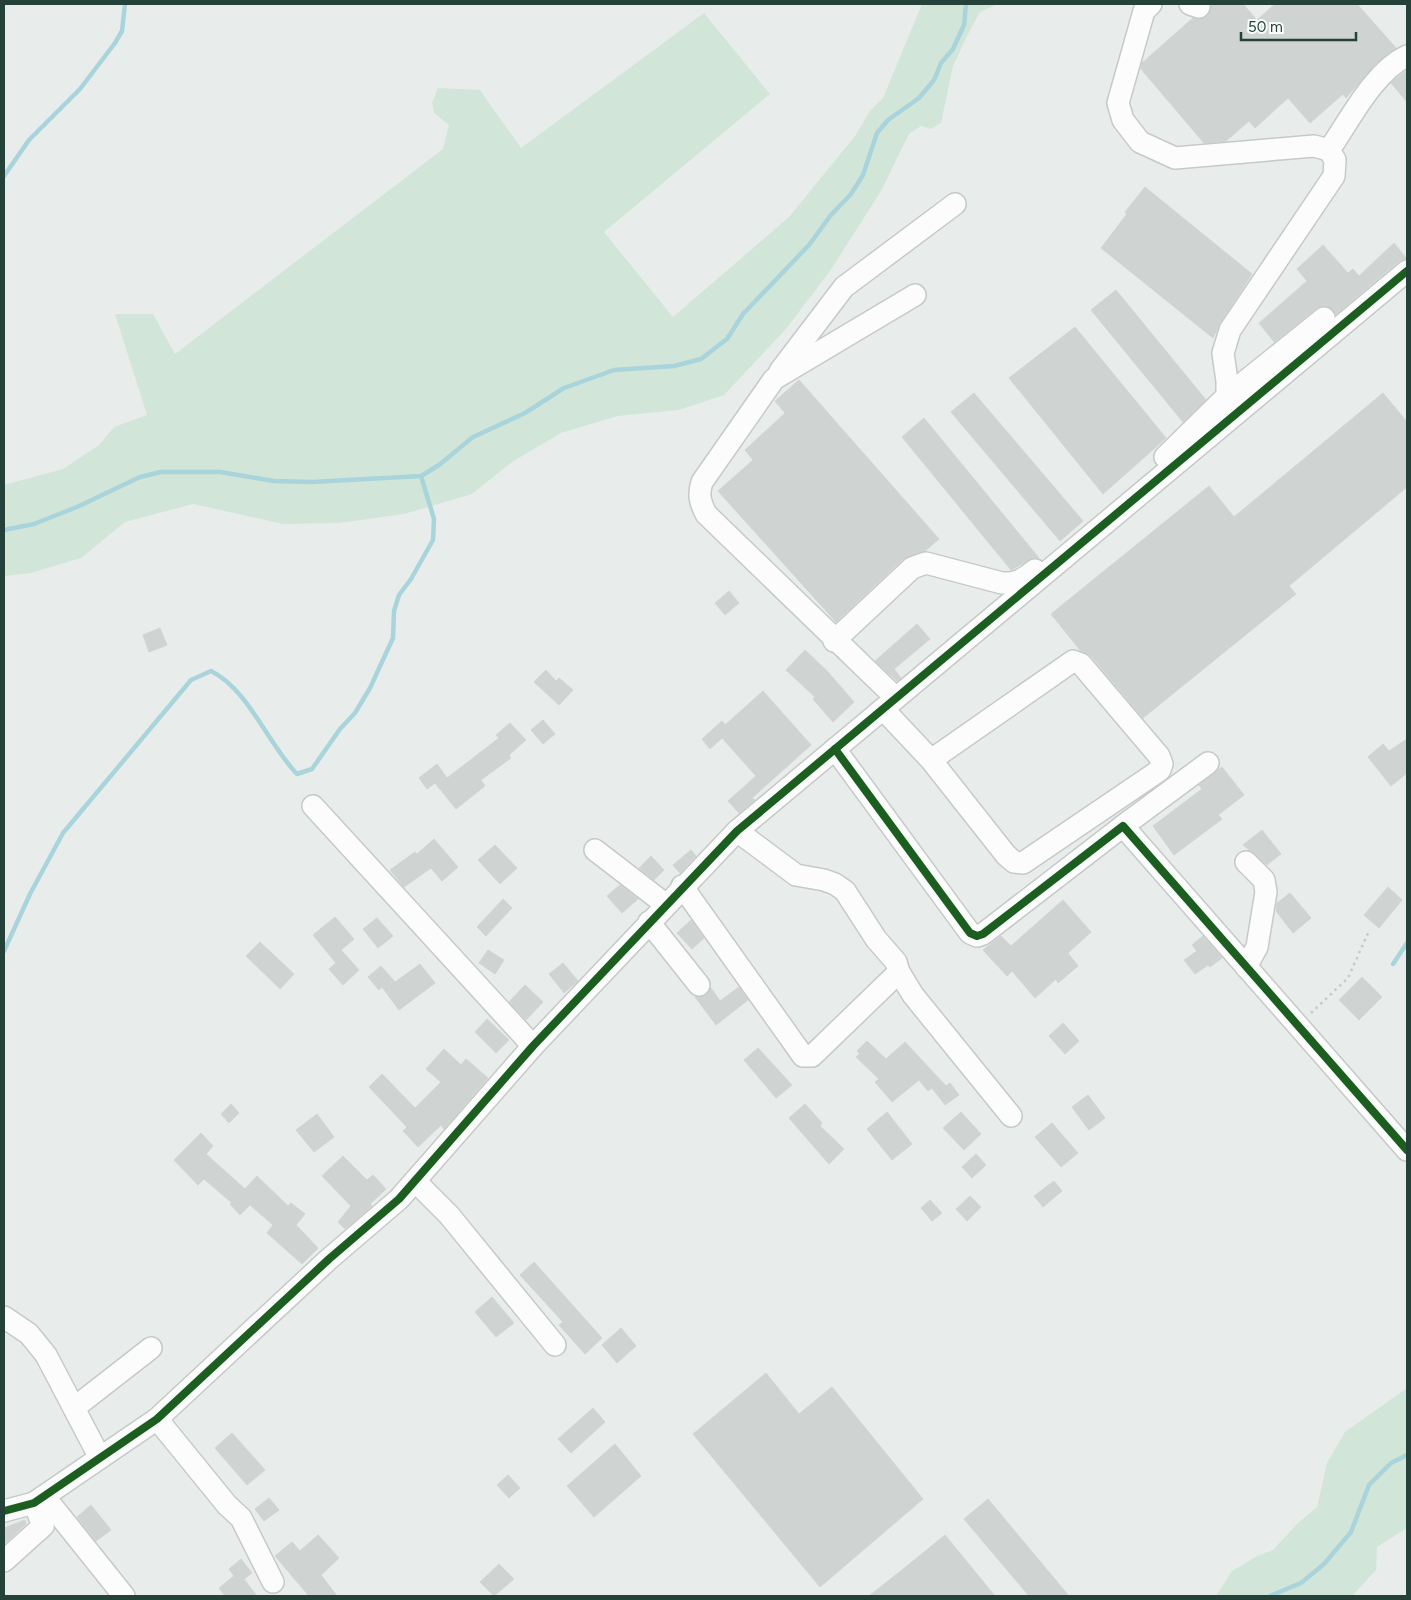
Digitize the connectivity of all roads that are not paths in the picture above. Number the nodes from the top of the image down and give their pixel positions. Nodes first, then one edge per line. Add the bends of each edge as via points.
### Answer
1 (1151, 4) edge
2 (1407, 56) edge
3 (1329, 150) junction
4 (955, 204) dead end
5 (1407, 271) edge
6 (915, 296) dead end
7 (1324, 318) dead end
8 (774, 379) junction
9 (1227, 396) junction
10 (834, 641) junction
11 (889, 704) junction
12 (835, 749) junction
13 (931, 760) junction
14 (1208, 763) dead end
15 (313, 806) dead end
16 (1123, 826) junction
17 (737, 830) junction
18 (595, 850) dead end
19 (1246, 862) dead end
20 (682, 886) junction
21 (665, 904) junction
22 (649, 922) junction
23 (1246, 967) junction
24 (899, 972) junction
25 (699, 985) dead end
26 (533, 1046) junction
27 (1011, 1116) dead end
28 (1407, 1150) edge
29 (415, 1181) junction
30 (4, 1317) edge
31 (555, 1345) dead end
32 (151, 1348) dead end
33 (74, 1408) junction
34 (157, 1419) junction
35 (100, 1458) junction
36 (39, 1499) junction
37 (4, 1511) edge
38 (4, 1561) edge
39 (273, 1582) dead end
40 (124, 1596) edge

1 - 3 street via 1144,11 1118,103 1123,120 1140,142 1175,158 1314,146
2 - 3 street via 1381,74
3 - 9 street via 1335,160 1334,176 1230,330 1223,353
4 - 8 street via 844,287
5 - 11 street
6 - 8 street
7 - 9 street
8 - 10 street via 702,482 699,500 706,514
9 - 10 street via 1121,500 1024,579 1002,583 926,563 919,564
10 - 11 street
11 - 12 street
11 - 13 street
12 - 16 street via 970,932 977,936
12 - 17 street
13 - 13 street via 1006,855 1014,862 1023,863 1160,770 1162,764 1159,756 1080,664 1073,661
14 - 16 street
15 - 26 street
16 - 23 street
17 - 20 street
17 - 24 street via 796,876 824,880 845,891 876,939 896,962
18 - 21 street
19 - 23 street via 1264,880 1266,892 1257,947
20 - 21 street
20 - 24 street via 803,1056 812,1056
21 - 22 street
22 - 25 street
22 - 26 street
23 - 28 street
24 - 27 street via 913,995
26 - 29 street
29 - 31 street via 449,1215
29 - 34 street
30 - 33 street via 30,1334 46,1355
32 - 33 street
33 - 35 street
34 - 35 street
34 - 39 street via 241,1518
35 - 36 street
36 - 37 street
36 - 38 street via 42,1526
36 - 40 street

